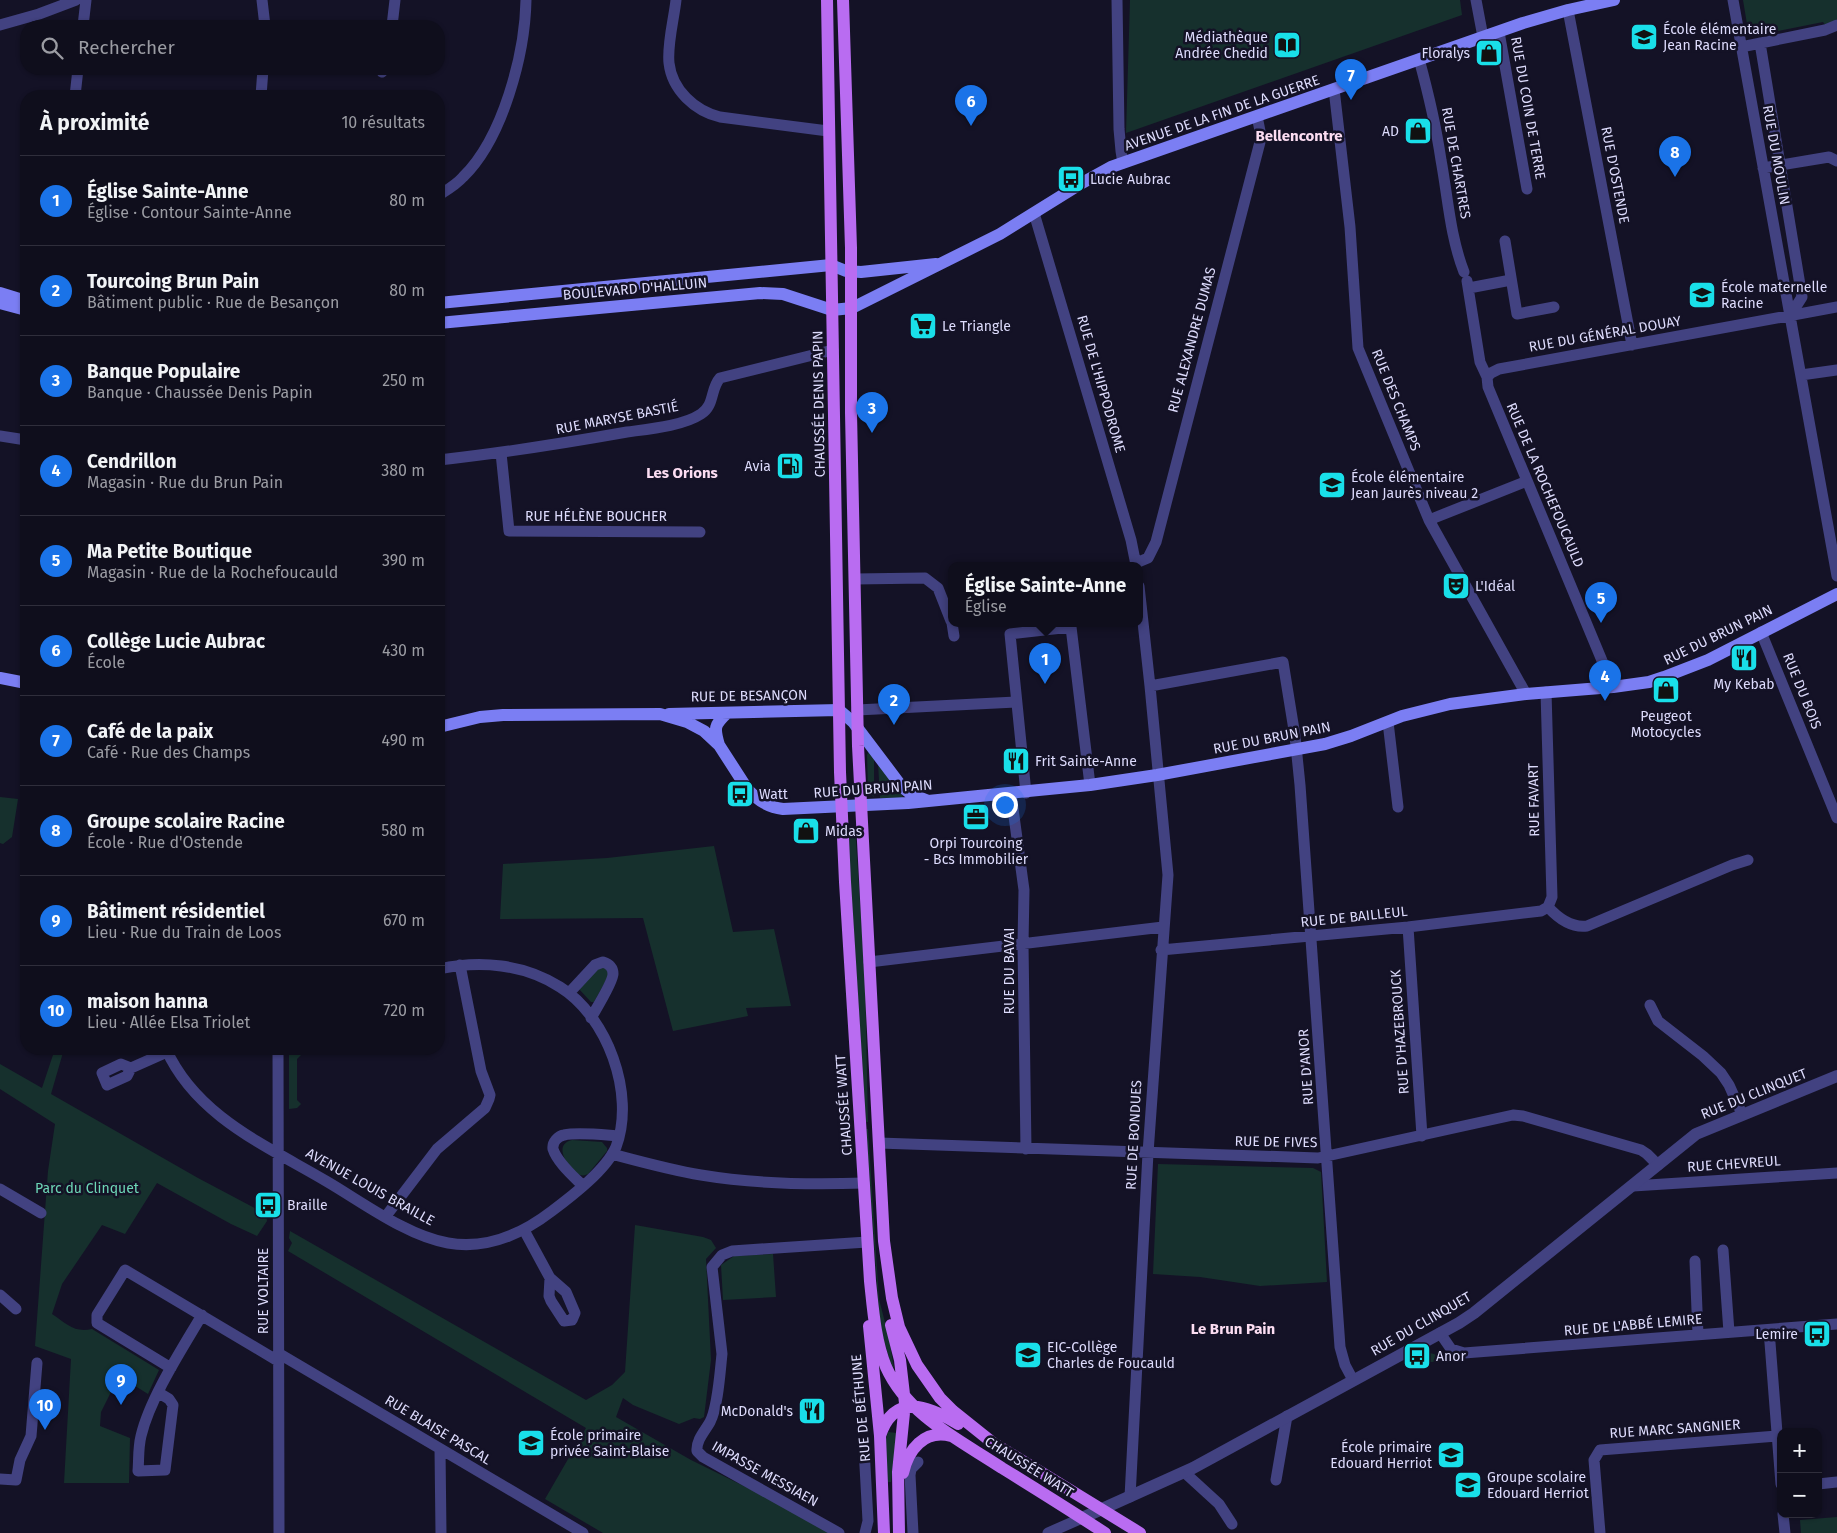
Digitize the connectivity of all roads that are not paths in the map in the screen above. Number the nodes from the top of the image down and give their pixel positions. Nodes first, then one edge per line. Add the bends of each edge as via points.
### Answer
1 (76, 0) edge
2 (86, 0) edge
3 (262, 0) edge
4 (395, 0) edge
5 (526, 0) edge
6 (676, 0) edge
7 (827, 0) edge
8 (837, 0) edge
9 (843, 0) edge
10 (1117, 0) edge
11 (1476, 0) edge
12 (1614, 0) edge
13 (1733, 0) edge
14 (1568, 10) junction
15 (84, 20) edge
16 (264, 20) edge
17 (393, 20) edge
18 (0, 25) edge
19 (1837, 25) edge
20 (1499, 32) junction
21 (1483, 37) junction
22 (1760, 43) junction
23 (1741, 47) junction
24 (1419, 59) junction
25 (845, 71) junction
26 (77, 75) edge
27 (263, 75) edge
28 (1334, 89) junction
29 (76, 90) edge
30 (262, 90) edge
31 (1257, 116) junction
32 (828, 130) junction
33 (1834, 156) edge
34 (1124, 163) junction
35 (1781, 166) junction
36 (1763, 168) junction
37 (1527, 189) dead end
38 (445, 191) edge
39 (1034, 213) junction
40 (1505, 241) dead end
41 (941, 263) junction
42 (831, 265) junction
43 (851, 272) junction
44 (1466, 280) junction
45 (1512, 280) junction
46 (0, 293) edge
47 (20, 299) edge
48 (445, 302) edge
49 (0, 303) edge
50 (1554, 307) dead end
51 (20, 308) edge
52 (852, 308) junction
53 (1837, 308) edge
54 (832, 310) junction
55 (1790, 316) junction
56 (445, 322) edge
57 (1632, 345) junction
58 (833, 350) junction
59 (1837, 370) edge
60 (1800, 375) junction
61 (1487, 377) junction
62 (0, 436) edge
63 (20, 439) edge
64 (501, 453) junction
65 (445, 459) edge
66 (1527, 481) junction
67 (1429, 520) junction
68 (700, 532) dead end
69 (1135, 562) edge
70 (1140, 562) edge
71 (1837, 576) edge
72 (854, 579) junction
73 (1837, 594) edge
74 (948, 612) edge
75 (1143, 622) edge
76 (953, 627) edge
77 (1761, 632) junction
78 (954, 636) dead end
79 (0, 678) edge
80 (20, 682) edge
81 (1150, 686) junction
82 (1613, 687) junction
83 (1546, 692) junction
84 (1526, 694) junction
85 (1016, 702) junction
86 (839, 710) junction
87 (857, 710) junction
88 (726, 713) junction
89 (660, 714) junction
90 (1388, 722) junction
91 (445, 726) edge
92 (858, 728) junction
93 (719, 745) junction
94 (840, 746) junction
95 (858, 746) junction
96 (872, 748) junction
97 (1296, 749) junction
98 (1157, 775) junction
99 (1090, 785) junction
100 (1026, 792) junction
101 (1011, 794) junction
102 (926, 800) junction
103 (861, 806) junction
104 (842, 807) junction
105 (1398, 807) dead end
106 (1837, 818) edge
107 (1748, 860) dead end
108 (1548, 907) junction
109 (1163, 927) junction
110 (1408, 927) junction
111 (1311, 937) junction
112 (1023, 944) junction
113 (1161, 950) junction
114 (868, 962) junction
115 (460, 965) junction
116 (445, 968) edge
117 (568, 993) junction
118 (1650, 1005) dead end
119 (591, 1018) junction
120 (156, 1055) edge
121 (169, 1055) edge
122 (278, 1055) edge
123 (131, 1068) dead end
124 (1837, 1076) edge
125 (1742, 1114) junction
126 (619, 1136) junction
127 (1422, 1136) junction
128 (879, 1143) junction
129 (1026, 1149) junction
130 (278, 1152) junction
131 (1148, 1153) junction
132 (612, 1154) junction
133 (1327, 1157) junction
134 (1658, 1165) junction
135 (1837, 1173) edge
136 (864, 1183) junction
137 (582, 1186) junction
138 (1633, 1186) junction
139 (0, 1189) edge
140 (41, 1213) dead end
141 (386, 1216) junction
142 (524, 1230) junction
143 (884, 1241) junction
144 (867, 1242) junction
145 (1723, 1250) dead end
146 (1695, 1261) dead end
147 (550, 1278) dead end
148 (870, 1281) junction
149 (0, 1295) edge
150 (16, 1309) dead end
151 (202, 1315) junction
152 (1837, 1324) edge
153 (1769, 1330) junction
154 (1729, 1332) junction
155 (1440, 1333) junction
156 (1698, 1335) junction
157 (278, 1357) junction
158 (37, 1363) dead end
159 (171, 1368) junction
160 (1353, 1380) junction
161 (159, 1393) junction
162 (908, 1402) junction
163 (1287, 1416) junction
164 (880, 1436) junction
165 (951, 1436) junction
166 (1777, 1436) joint
167 (993, 1443) junction
168 (864, 1448) dead end
169 (440, 1450) junction
170 (918, 1462) dead end
171 (1184, 1472) junction
172 (0, 1479) edge
173 (1276, 1480) dead end
174 (1837, 1482) edge
175 (1822, 1484) edge
176 (1130, 1497) junction
177 (897, 1503) junction
178 (1103, 1510) junction
179 (1082, 1518) junction
180 (1783, 1518) edge
181 (1232, 1524) dead end
182 (568, 1529) edge
183 (279, 1533) edge
184 (440, 1533) edge
185 (583, 1533) edge
186 (839, 1533) edge
187 (865, 1533) edge
188 (884, 1533) edge
189 (898, 1533) edge
190 (912, 1533) edge
191 (1048, 1533) edge
192 (1105, 1533) edge
193 (1140, 1533) edge
194 (1600, 1533) edge
195 (1784, 1533) edge

1 - 18 street
2 - 15 street
3 - 16 street
4 - 17 street
5 - 38 street via 519,58 494,129 470,170
6 - 32 street via 669,63 676,83 688,100 720,117
7 - 32 main road, CHAUSSÉE DENIS PAPIN
8 - 25 street via 839,44
9 - 25 main road
10 - 34 street via 1119,129
11 - 21 street
12 - 14 main road, AVENUE DE LA FIN DE LA GUERRE
13 - 23 street, RUE DU MOULIN
14 - 20 main road, AVENUE DE LA FIN DE LA GUERRE
14 - 57 street, RUE D'OSTENDE
19 - 22 street
20 - 21 main road, AVENUE DE LA FIN DE LA GUERRE
20 - 37 street, RUE DU COIN DE TERRE
21 - 24 main road, AVENUE DE LA FIN DE LA GUERRE
22 - 23 street
22 - 35 street, RUE DU MOULIN
23 - 36 street, RUE DU MOULIN
24 - 28 main road, AVENUE DE LA FIN DE LA GUERRE
24 - 44 street, RUE DE CHARTRES via 1441,158 1454,240
25 - 43 main road
26 - 29 street
27 - 30 street
28 - 31 main road, AVENUE DE LA FIN DE LA GUERRE
28 - 67 street, RUE DES CHAMPS via 1350,227 1358,348
31 - 34 main road, AVENUE DE LA FIN DE LA GUERRE
31 - 70 street, RUE ALEXANDRE DUMAS via 1260,142 1156,542 1148,558
32 - 42 main road, CHAUSSÉE DENIS PAPIN
33 - 35 street
34 - 39 main road, AVENUE DE LA FIN DE LA GUERRE via 1087,180
35 - 36 street
35 - 55 street, RUE DU MOULIN via 1802,297
36 - 55 street, RUE DU MOULIN
39 - 41 main road, AVENUE DE LA FIN DE LA GUERRE
39 - 69 street, RUE DE L'HIPPODROME
40 - 45 street
41 - 43 main road, AVENUE DE LA FIN DE LA GUERRE
41 - 52 main road, AVENUE DE LA FIN DE LA GUERRE
42 - 43 main road, AVENUE DE LA FIN DE LA GUERRE
42 - 48 main road, BOULEVARD D'HALLUIN
42 - 54 main road, CHAUSSÉE DENIS PAPIN
43 - 52 main road
44 - 45 street
44 - 61 street, RUE DE CHARTRES via 1480,362
45 - 50 street via 1517,314
46 - 47 main road
49 - 51 main road
52 - 54 main road
52 - 72 main road
53 - 55 street, RUE DU GÉNÉRAL DOUAY
54 - 56 main road, BOULEVARD D'HALLUIN via 783,294 760,293
54 - 58 main road, CHAUSSÉE DENIS PAPIN
55 - 57 street, RUE DU GÉNÉRAL DOUAY
55 - 60 street, RUE DU MOULIN
57 - 61 street, RUE DU GÉNÉRAL DOUAY via 1499,369
58 - 64 street, RUE MARYSE BASTIÉ via 720,378 709,407 689,420
58 - 86 main road, CHAUSSÉE DENIS PAPIN
59 - 60 street
60 - 71 street, RUE DU MOULIN
61 - 66 street, RUE DE LA ROCHEFOUCAULD via 1488,388
62 - 63 street
64 - 65 street, RUE MARYSE BASTIÉ
64 - 68 street, RUE HÉLÈNE BOUCHER via 509,531
66 - 67 street
66 - 82 street, RUE DE LA ROCHEFOUCAULD
67 - 84 street, RUE DES CHAMPS
72 - 74 street via 925,578 938,588
72 - 87 main road
73 - 77 main road, RUE DU BRUN PAIN
75 - 81 street
76 - 78 street
77 - 82 main road, RUE DU BRUN PAIN via 1708,660 1664,678
77 - 106 street, RUE DU BOIS
79 - 80 main road
81 - 97 street, RUE D'ANOR via 1283,662
81 - 98 street
82 - 83 main road, RUE DU BRUN PAIN
83 - 84 main road, RUE DU BRUN PAIN
83 - 108 street, RUE FAVART via 1552,897
84 - 90 main road, RUE DU BRUN PAIN via 1450,704
85 - 87 street
85 - 99 street via 1010,634 1071,627
85 - 100 street
86 - 88 main road, RUE DE BESANÇON
86 - 92 main road
86 - 94 main road, CHAUSSÉE DENIS PAPIN
87 - 92 main road
88 - 89 main road, RUE DE BESANÇON
88 - 93 main road via 715,728
89 - 91 main road, RUE DU BRUN PAIN via 503,714
89 - 93 main road, RUE DU BRUN PAIN via 696,726
90 - 97 main road, RUE DU BRUN PAIN via 1338,740
90 - 105 street
92 - 95 main road
92 - 96 main road
93 - 104 main road, RUE DU BRUN PAIN via 748,790 767,805 792,810
94 - 95 main road
94 - 104 main road, CHAUSSÉE DENIS PAPIN
95 - 96 main road
95 - 103 main road
96 - 102 main road via 902,787
97 - 98 main road, RUE DU BRUN PAIN
97 - 111 street, RUE D'ANOR
98 - 99 main road, RUE DU BRUN PAIN
98 - 109 street, RUE DE BONDUES via 1167,868
99 - 100 main road, RUE DU BRUN PAIN
100 - 101 main road, RUE DU BRUN PAIN
101 - 102 main road, RUE DU BRUN PAIN
101 - 112 street, RUE DU BAVAI via 1024,890
102 - 103 main road, RUE DU BRUN PAIN
103 - 104 main road, RUE DU BRUN PAIN
103 - 114 main road, CHAUSSÉE WATT
104 - 136 main road, CHAUSSÉE WATT
107 - 108 street via 1587,926 1574,926 1556,916
108 - 110 street, RUE DE BAILLEUL via 1541,911
109 - 112 street
109 - 113 street, RUE DE BONDUES
110 - 111 street, RUE DE BAILLEUL
110 - 127 street, RUE D'HAZEBROUCK
111 - 113 street, RUE DE BAILLEUL
111 - 133 street, RUE D'ANOR
112 - 114 street
112 - 129 street, RUE DU BAVAI
113 - 131 street, RUE DE BONDUES
114 - 128 main road, CHAUSSÉE WATT
115 - 116 street, AVENUE LOUIS BRAILLE
115 - 117 street, AVENUE LOUIS BRAILLE via 519,969 544,978
115 - 141 street via 481,1071 490,1095 487,1104 431,1157
117 - 119 street, AVENUE LOUIS BRAILLE
117 - 119 street via 595,965 603,962 612,968 613,976
118 - 125 street via 1658,1021 1720,1073
119 - 126 street, AVENUE LOUIS BRAILLE via 613,1055 619,1074 622,1110
120 - 123 street
121 - 130 street, AVENUE LOUIS BRAILLE via 184,1081 208,1107
122 - 130 street, RUE VOLTAIRE
124 - 125 street, RUE DU CLINQUET
125 - 134 street, RUE DU CLINQUET via 1696,1134
126 - 132 street, AVENUE LOUIS BRAILLE
126 - 137 street via 565,1134 554,1142 555,1153
127 - 133 street, RUE DE FIVES
127 - 134 street, RUE DE FIVES via 1518,1115 1641,1150
128 - 129 street, RUE DE FIVES
128 - 143 main road, CHAUSSÉE WATT
129 - 131 street, RUE DE FIVES
130 - 141 street, AVENUE LOUIS BRAILLE
130 - 157 street, RUE VOLTAIRE
131 - 133 street, RUE DE FIVES via 1304,1159
131 - 176 street, RUE DE BONDUES
132 - 136 street via 715,1177 781,1184
132 - 137 street, AVENUE LOUIS BRAILLE
133 - 160 street, RUE D'ANOR via 1340,1347
134 - 138 street, RUE DU CLINQUET
135 - 138 street, RUE CHEVREUL
136 - 144 main road, CHAUSSÉE WATT
137 - 142 street, AVENUE LOUIS BRAILLE
138 - 155 street, RUE DU CLINQUET via 1474,1313
139 - 140 street
141 - 142 street, AVENUE LOUIS BRAILLE via 429,1238 459,1244 485,1244
142 - 147 street
143 - 162 main road, CHAUSSÉE WATT via 885,1300
143 - 167 main road, CHAUSSÉE WATT via 894,1312 911,1354 940,1398
144 - 148 main road, CHAUSSÉE WATT
144 - 186 street, IMPASSE MESSIAEN via 732,1251 722,1255 712,1267 722,1354 713,1415 698,1441 697,1451
145 - 154 street
146 - 156 street
148 - 162 main road, CHAUSSÉE WATT via 883,1359
148 - 164 main road, RUE DE BÉTHUNE via 869,1333
149 - 150 street
151 - 157 street, RUE BLAISE PASCAL
151 - 159 street
151 - 159 street, RUE BLAISE PASCAL via 125,1270 97,1315 96,1321 100,1326
152 - 153 street, RUE DE L'ABBÉ LEMIRE
153 - 154 street, RUE DE L'ABBÉ LEMIRE
153 - 166 street
154 - 156 street, RUE DE L'ABBÉ LEMIRE
155 - 156 street, RUE DE L'ABBÉ LEMIRE via 1451,1349 1464,1353
155 - 160 street, RUE DU CLINQUET
157 - 169 street, RUE BLAISE PASCAL
157 - 183 street, RUE VOLTAIRE
158 - 172 street via 30,1441 20,1460 16,1480
159 - 161 street
160 - 163 street, RUE DU CLINQUET
161 - 161 street via 142,1434 138,1471 165,1470 173,1405
162 - 164 main road via 888,1419
162 - 165 main road, CHAUSSÉE WATT
162 - 167 main road, CHAUSSÉE WATT via 944,1415
162 - 177 main road via 898,1462
163 - 171 street, RUE DU CLINQUET
163 - 173 street
164 - 188 main road, RUE DE BÉTHUNE
165 - 177 main road via 936,1434 914,1446 906,1461
165 - 179 main road, CHAUSSÉE WATT
166 - 194 street, RUE MARC SANGNIER via 1600,1450 1594,1460
167 - 178 main road, CHAUSSÉE WATT
168 - 187 street via 868,1521
169 - 182 street, RUE BLAISE PASCAL
169 - 184 street
170 - 190 street via 910,1475
171 - 176 street, RUE DU CLINQUET
171 - 181 street via 1222,1508
174 - 175 street
176 - 178 street, RUE DU CLINQUET
177 - 189 main road
178 - 179 street, RUE DU CLINQUET
178 - 193 main road, CHAUSSÉE WATT
179 - 191 street, RUE DU CLINQUET
179 - 192 main road, CHAUSSÉE WATT
180 - 195 street
182 - 185 street, RUE BLAISE PASCAL

